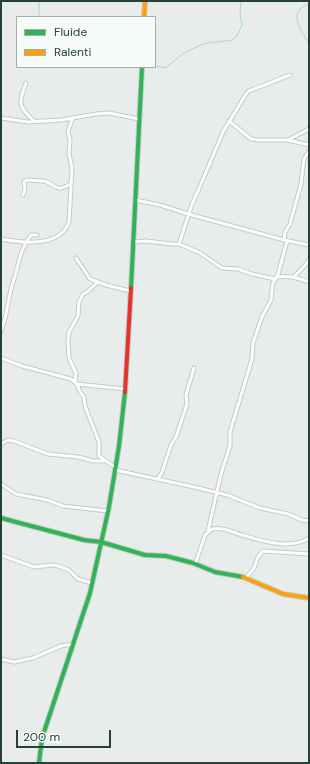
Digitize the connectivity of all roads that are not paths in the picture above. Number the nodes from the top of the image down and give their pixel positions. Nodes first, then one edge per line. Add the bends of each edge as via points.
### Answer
1 (145, 1) edge
2 (144, 16) edge
3 (142, 68) edge
4 (290, 75) dead end
5 (26, 83) dead end
6 (1, 118) edge
7 (72, 119) junction
8 (139, 119) junction
9 (34, 121) junction
10 (229, 122) junction
11 (309, 129) edge
12 (288, 140) junction
13 (309, 145) edge
14 (309, 151) edge
15 (71, 184) junction
16 (23, 195) dead end
17 (135, 200) junction
18 (188, 214) junction
19 (37, 235) dead end
20 (1, 239) edge
21 (286, 241) junction
22 (133, 242) junction
23 (26, 243) junction
24 (179, 244) junction
25 (309, 245) edge
26 (76, 258) dead end
27 (309, 259) edge
28 (294, 277) junction
29 (276, 278) junction
30 (98, 282) junction
31 (309, 282) edge
32 (130, 291) junction
33 (1, 331) edge
34 (1, 358) edge
35 (194, 368) dead end
36 (76, 383) junction
37 (125, 389) junction
38 (1, 444) edge
39 (105, 461) junction
40 (116, 469) junction
41 (158, 479) junction
42 (1, 484) edge
43 (216, 493) junction
44 (108, 511) junction
45 (1, 518) edge
46 (309, 521) edge
47 (208, 531) junction
48 (309, 538) edge
49 (101, 542) junction
50 (309, 554) edge
51 (1, 555) edge
52 (193, 563) junction
53 (246, 578) junction
54 (92, 583) junction
55 (309, 598) edge
56 (73, 644) junction
57 (1, 659) edge
58 (39, 763) edge

1 - 2 main road
3 - 8 main road
4 - 10 street via 249,91
5 - 9 street via 20,106
6 - 9 street
7 - 8 street via 109,113
7 - 9 street
7 - 15 street via 68,132
8 - 17 main road
10 - 12 street via 251,139
10 - 18 street
11 - 12 street
12 - 13 street
14 - 21 street via 304,160 290,224 285,232
15 - 16 street via 54,188 47,182 27,180 24,182
15 - 23 street via 67,228 53,239
17 - 18 street
17 - 22 main road
18 - 21 street
18 - 24 street
19 - 23 street via 31,236
20 - 23 street
21 - 25 street
21 - 29 street
22 - 24 street
22 - 32 main road
23 - 33 street via 19,257
24 - 29 street via 200,253 222,268
26 - 30 street via 90,279
27 - 28 street
28 - 29 street
28 - 31 street
29 - 43 street via 271,300 253,343 252,359 230,432 230,446
30 - 32 street
30 - 36 street via 83,294 79,302 78,316 69,332 69,358 76,373
32 - 37 main road
34 - 36 street via 65,377
35 - 41 street via 186,395 185,410
36 - 37 street
36 - 39 street via 84,397 99,442 99,456
37 - 40 main road
38 - 39 street via 8,440 48,454
39 - 40 street
40 - 41 street
40 - 44 main road
41 - 43 street
42 - 44 street via 16,494 63,506
43 - 46 street
43 - 47 street
44 - 49 main road
45 - 49 main road via 84,540
47 - 48 street via 212,528 224,528 267,542 298,543
47 - 52 street via 196,562
49 - 52 main road via 145,555
49 - 54 main road
50 - 53 street via 263,551
51 - 54 street via 34,567 58,566 69,570 78,579
52 - 53 main road via 215,572
53 - 55 main road via 283,594
54 - 56 main road
56 - 57 street via 14,662
56 - 58 main road via 42,738

